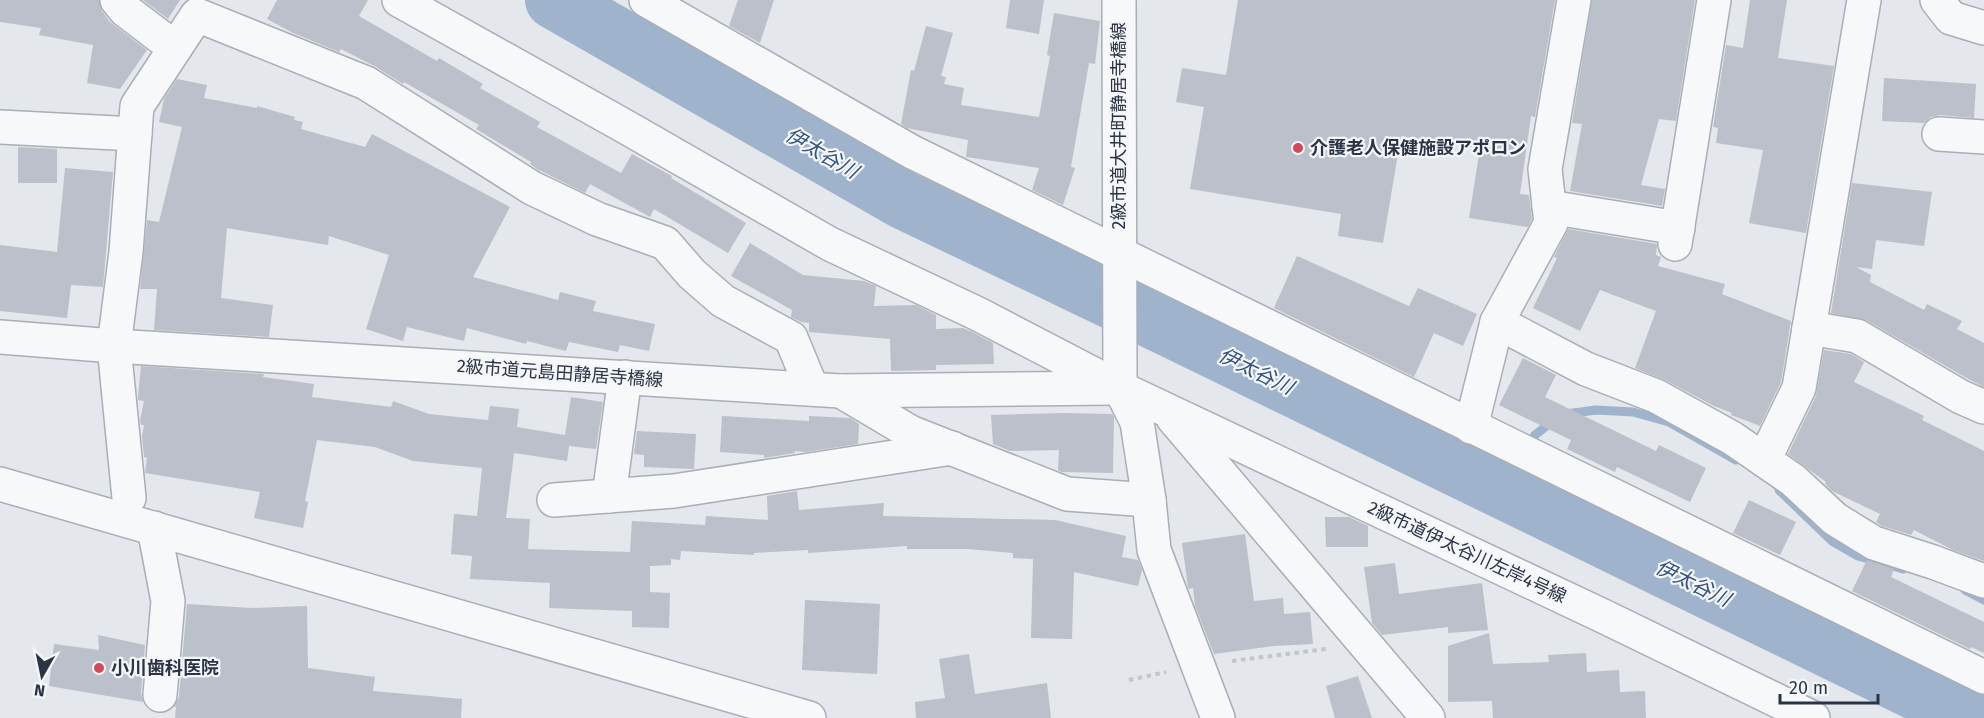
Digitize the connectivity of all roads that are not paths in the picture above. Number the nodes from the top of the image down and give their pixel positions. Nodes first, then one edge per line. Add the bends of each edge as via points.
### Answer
1 (117, 0) edge
2 (399, 0) edge
3 (646, 0) edge
4 (1119, 0) edge
5 (1574, 0) edge
6 (1714, 0) edge
7 (1864, 0) edge
8 (1937, 0) edge
9 (1984, 28) edge
10 (175, 48) junction
11 (0, 127) edge
12 (135, 134) junction
13 (1938, 134) dead end
14 (1984, 137) edge
15 (1550, 207) junction
16 (1119, 260) junction
17 (1497, 322) junction
18 (1809, 328) junction
19 (0, 337) edge
20 (114, 346) junction
21 (625, 377) junction
22 (1119, 382) junction
23 (826, 390) junction
24 (1984, 407) edge
25 (1166, 409) junction
26 (1471, 427) junction
27 (952, 448) junction
28 (1764, 460) junction
29 (0, 484) edge
30 (609, 496) junction
31 (129, 498) dead end
32 (554, 500) dead end
33 (1149, 500) junction
34 (154, 528) junction
35 (1984, 581) edge
36 (1984, 678) edge
37 (160, 694) dead end
38 (809, 718) edge
39 (1218, 718) edge
40 (1428, 718) edge
41 (1813, 718) edge

1 - 10 street
2 - 22 street, 2級市道伊太谷川左岸4号線 via 830,244
3 - 16 street via 912,152
4 - 16 street, 2級市道大井町静居寺橋線
5 - 15 street via 1545,169
6 - 15 street via 1676,236
7 - 18 street
8 - 9 street via 1951,18
10 - 12 street via 138,105
10 - 23 street via 197,15 366,83 532,188 597,219 665,243 723,301 790,338
11 - 12 street
12 - 20 street
13 - 14 street
15 - 17 street via 1551,223
16 - 22 street, 2級市道大井町静居寺橋線
16 - 26 street
17 - 26 street
17 - 28 street via 1586,369 1656,396
18 - 24 street via 1857,336
18 - 28 street via 1799,388
19 - 20 street, 2級市道元島田静居寺橋線
20 - 21 street, 2級市道元島田静居寺橋線
20 - 31 street
21 - 23 street, 2級市道元島田静居寺橋線
21 - 30 street
22 - 23 street, 2級市道元島田静居寺橋線
22 - 25 street, 2級市道伊太谷川左岸4号線
22 - 33 street via 1137,422
23 - 27 street via 910,432
25 - 40 street
25 - 41 street, 2級市道伊太谷川左岸4号線
26 - 36 street
27 - 30 street via 674,491
27 - 33 street via 1067,494
28 - 35 street via 1793,480 1835,519 1874,543
29 - 34 street
30 - 32 street
33 - 39 street via 1154,550
34 - 37 street via 168,601
34 - 38 street

